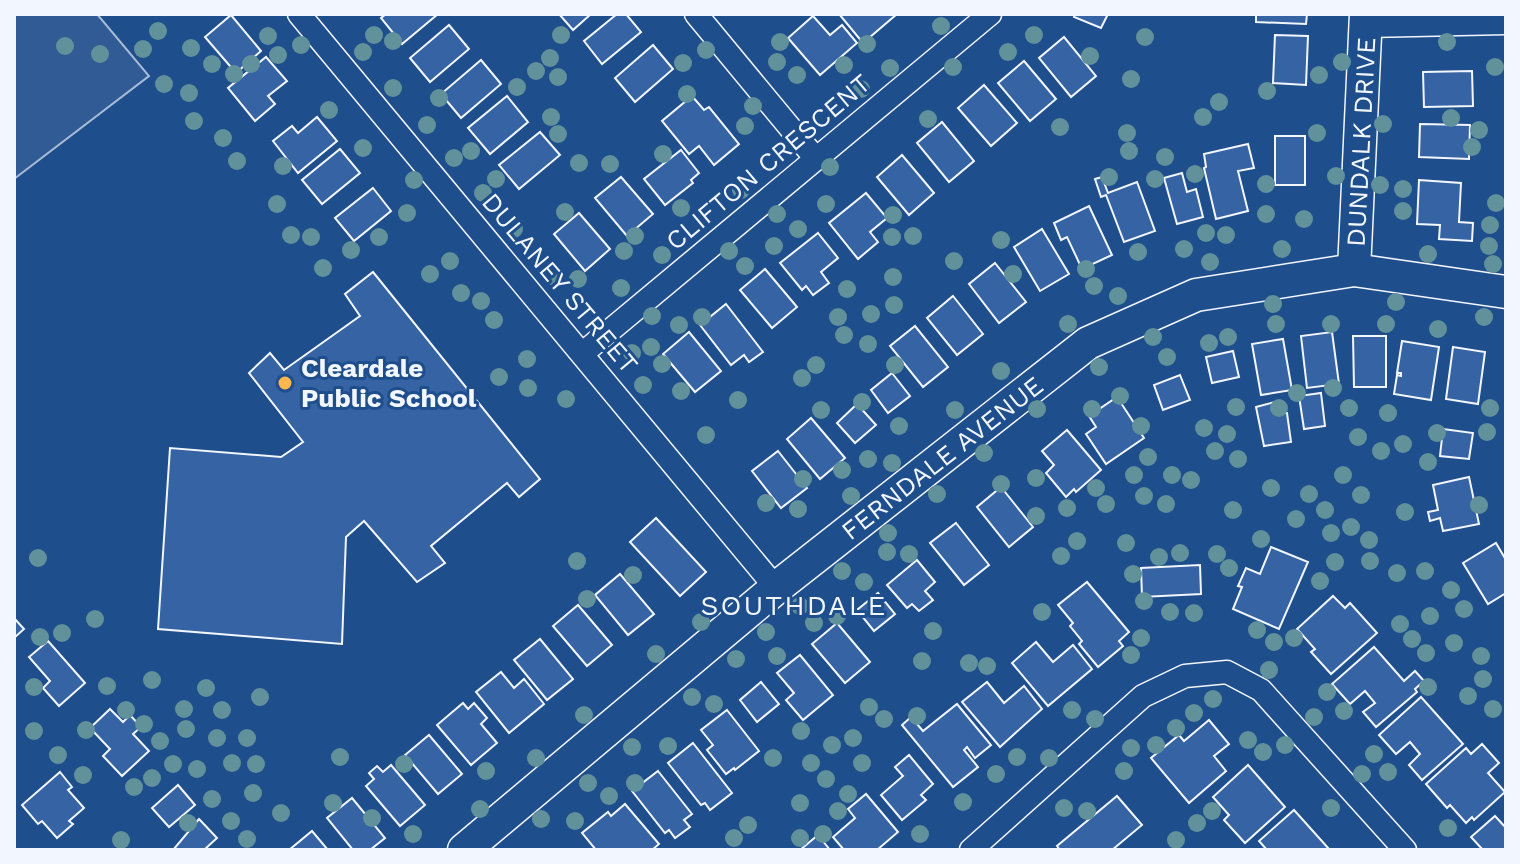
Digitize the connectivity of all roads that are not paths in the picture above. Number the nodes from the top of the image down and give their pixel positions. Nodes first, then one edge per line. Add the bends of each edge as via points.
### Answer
1 (299, 14) edge
2 (696, 14) edge
3 (990, 14) edge
4 (1366, 20) edge
5 (1506, 23) edge
6 (816, 159) junction
7 (1354, 270) junction
8 (1506, 292) edge
9 (583, 353) junction
10 (776, 588) junction
11 (985, 845) edge
12 (464, 850) edge
13 (1405, 850) edge

1 - 9 street, DULANEY STREET
2 - 6 street
3 - 6 street, CLIFTON CRESCENT
4 - 5 street
4 - 7 street, DUNDALK DRIVE
6 - 9 street, CLIFTON CRESCENT
7 - 8 street, FERNDALE AVENUE
7 - 10 street, FERNDALE AVENUE via 1196,295 1088,343
9 - 10 street, DULANEY STREET
10 - 12 street, FERNDALE AVENUE
11 - 13 street via 1143,696 1185,676 1227,672 1261,690

